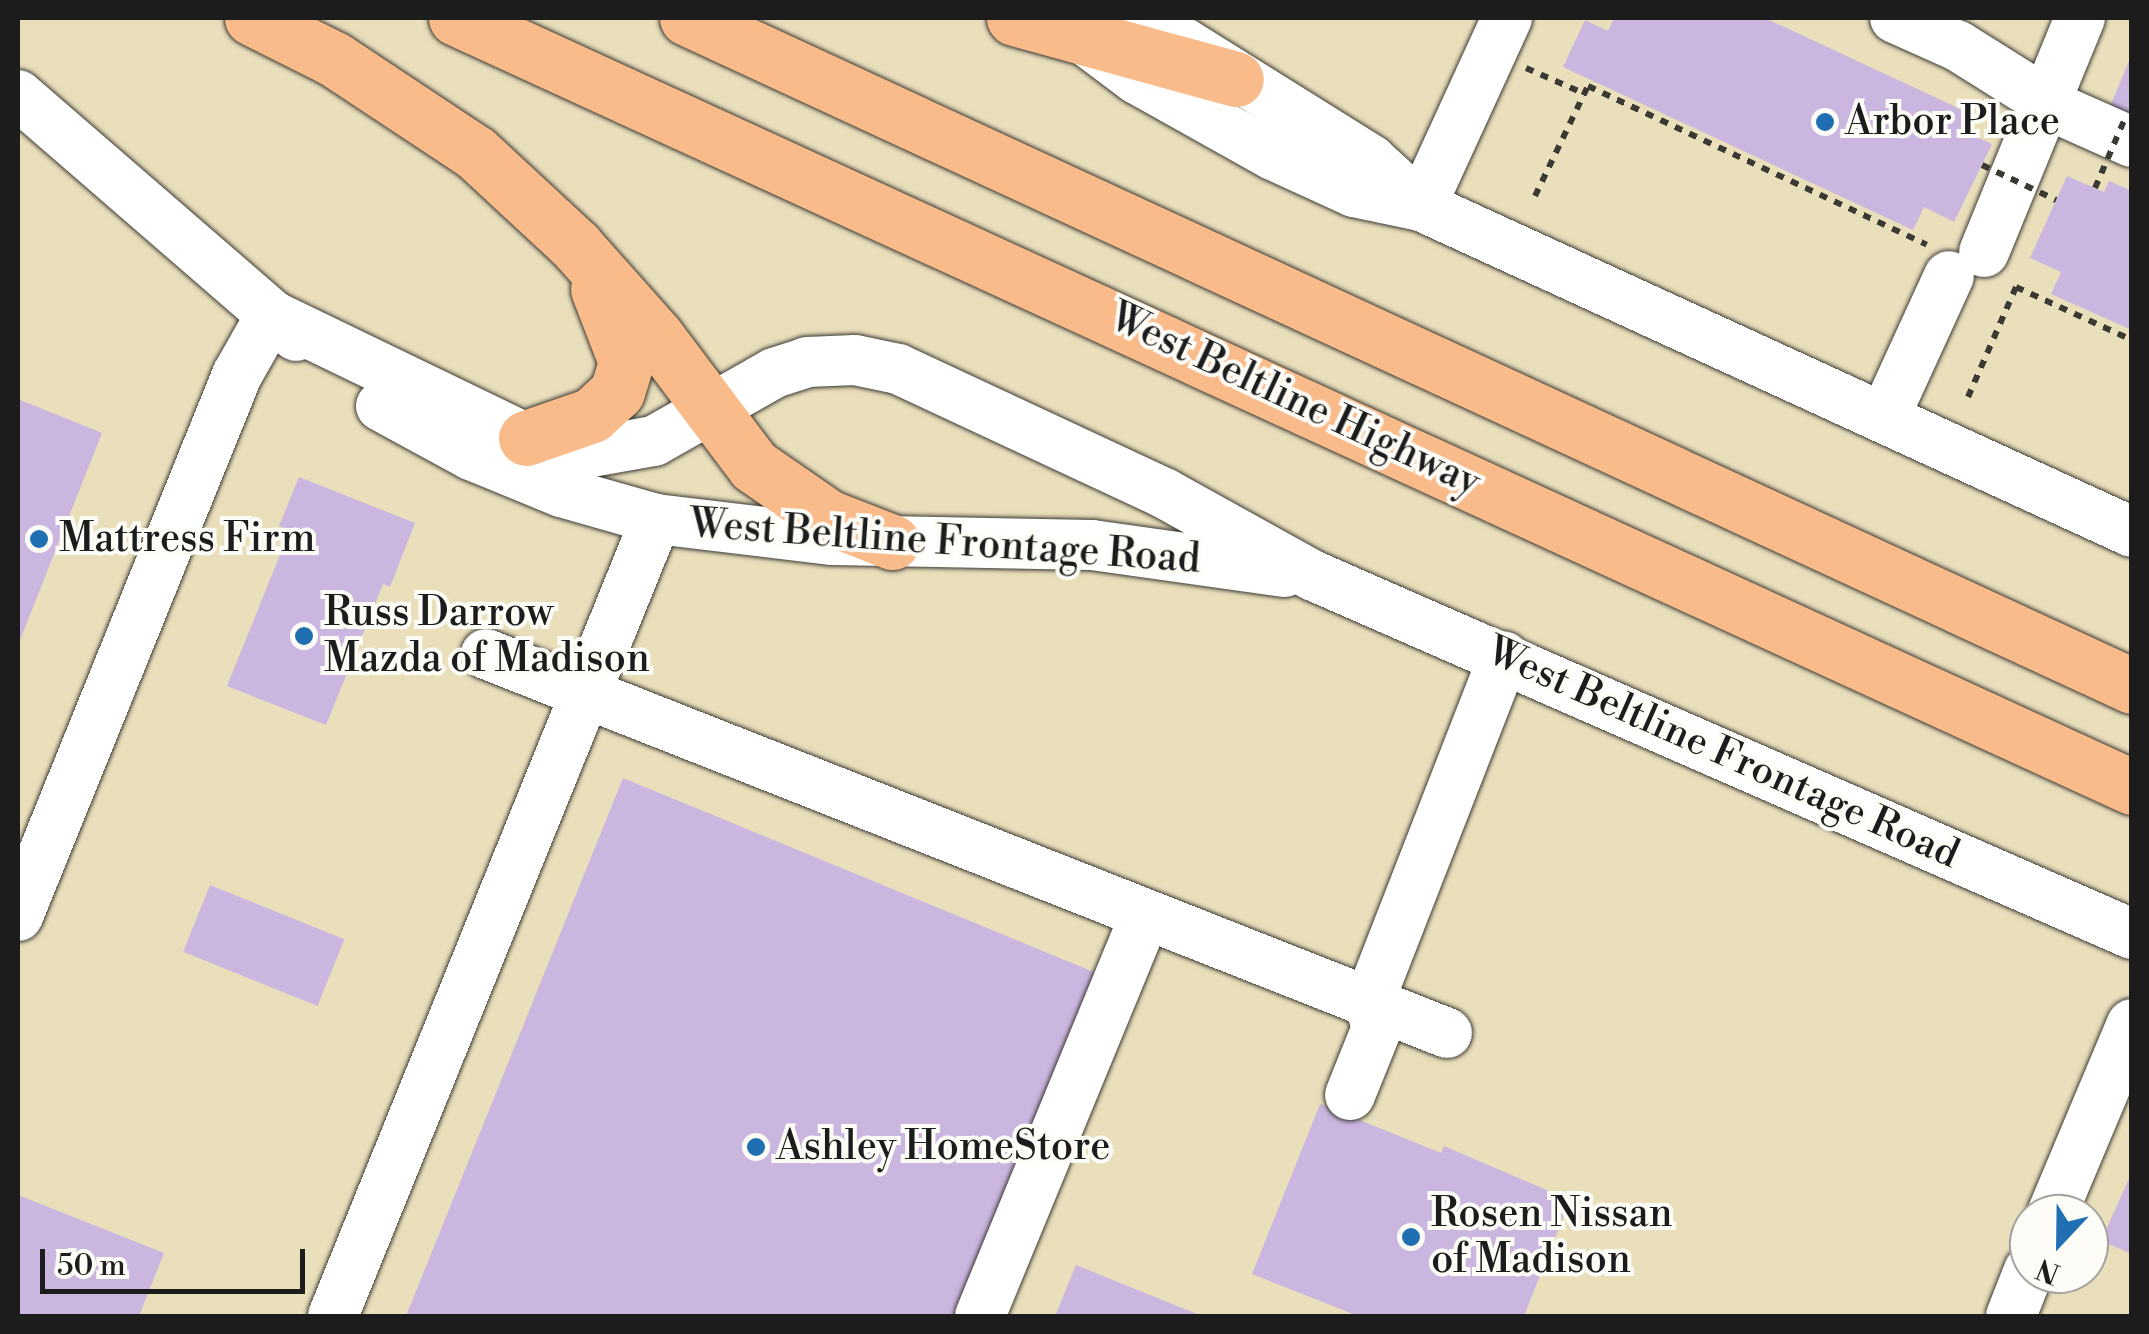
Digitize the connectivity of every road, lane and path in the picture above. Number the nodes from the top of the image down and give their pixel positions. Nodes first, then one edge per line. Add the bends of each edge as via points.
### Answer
1 (252, 18) edge
2 (456, 18) edge
3 (687, 18) edge
4 (1014, 18) edge
5 (1144, 18) edge
6 (1894, 18) edge
7 (2080, 18) edge
8 (1068, 26) edge
9 (1499, 35) edge
10 (1236, 79) junction
11 (1584, 94) junction
12 (18, 95) edge
13 (2046, 102) junction
14 (2125, 131) edge
15 (2094, 188) dead end
16 (1535, 196) dead end
17 (1421, 206) junction
18 (576, 246) junction
19 (1958, 270) junction
20 (271, 315) junction
21 (2132, 340) edge
22 (1968, 397) dead end
23 (714, 409) junction
24 (1899, 424) junction
25 (526, 438) junction
26 (656, 518) junction
27 (2132, 532) edge
28 (892, 542) junction
29 (1314, 576) junction
30 (486, 654) dead end
31 (1504, 656) junction
32 (2132, 686) edge
33 (586, 695) junction
34 (2125, 784) edge
35 (1145, 914) junction
36 (18, 916) edge
37 (2132, 934) edge
38 (1369, 1002) junction
39 (2132, 1024) edge
40 (1447, 1034) dead end
41 (1350, 1095) dead end
42 (2060, 1194) edge
43 (332, 1316) edge
44 (980, 1316) edge

1 - 18 highway via 418,110 476,153
2 - 34 highway, West Beltline Highway
3 - 32 highway
4 - 8 highway
5 - 10 street
6 - 13 street via 1958,46
7 - 13 street
8 - 10 highway
8 - 17 street via 1137,79 1272,154 1354,192
9 - 11 path
9 - 17 street
10 - 17 street via 1372,160
11 - 16 path
11 - 19 path via 1588,86 1927,245
12 - 20 street, West Beltline Frontage Road
13 - 14 street
13 - 19 street via 2017,182
14 - 15 path, bridge
17 - 24 street
18 - 23 highway
18 - 25 highway via 615,322 626,362 617,392 592,415
19 - 24 street
20 - 25 street, West Beltline Frontage Road
20 - 26 street, West Beltline Frontage Road via 378,404 471,455 561,492
20 - 36 street via 237,375
21 - 22 path via 2016,286
23 - 25 street, West Beltline Frontage Road via 654,441 592,452
23 - 28 highway via 754,466 788,494
23 - 29 street, West Beltline Frontage Road via 774,372 807,362 855,360 898,370 1164,493
24 - 27 street
26 - 28 street, West Beltline Frontage Road
26 - 33 street
28 - 29 street, West Beltline Frontage Road via 1092,546
29 - 31 street, West Beltline Frontage Road
30 - 33 street
31 - 37 street, West Beltline Frontage Road
31 - 38 street
33 - 35 street
33 - 43 street
35 - 38 street
35 - 44 street
38 - 40 street
38 - 41 street via 1376,1028
39 - 42 street

